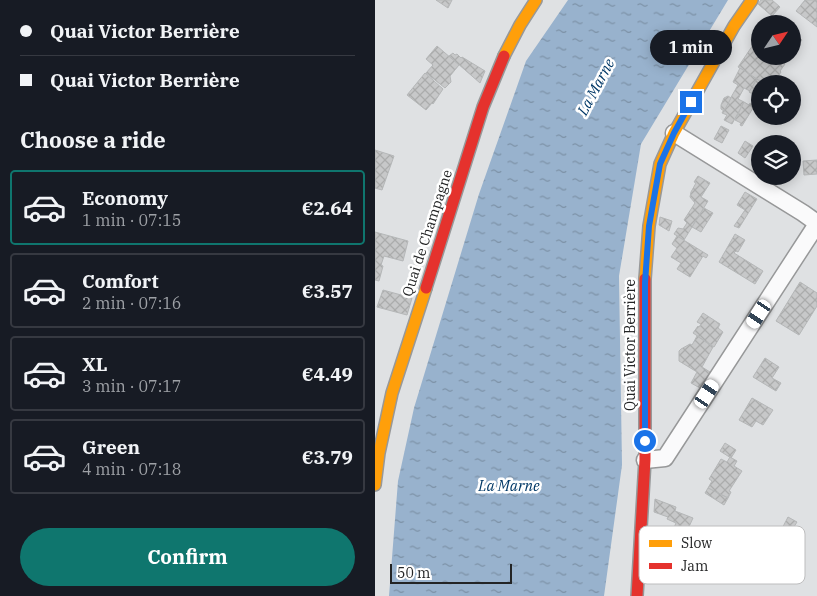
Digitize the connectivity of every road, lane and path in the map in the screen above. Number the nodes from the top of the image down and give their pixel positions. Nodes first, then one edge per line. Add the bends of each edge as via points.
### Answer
1 (537, 0) edge
2 (752, 0) edge
3 (674, 133) junction
4 (817, 224) edge
5 (645, 460) junction
6 (375, 485) edge
7 (641, 526) edge
8 (639, 562) edge
9 (637, 596) edge

1 - 6 street, Quai de Champagne via 494,77 483,108 392,393
2 - 3 street, Quai Victor Berrière via 733,26
3 - 4 street
3 - 5 street, Quai Victor Berrière via 660,164 649,226 645,283
4 - 5 street via 665,458
5 - 7 street, Quai Victor Berrière
8 - 9 street, Quai Victor Berrière

